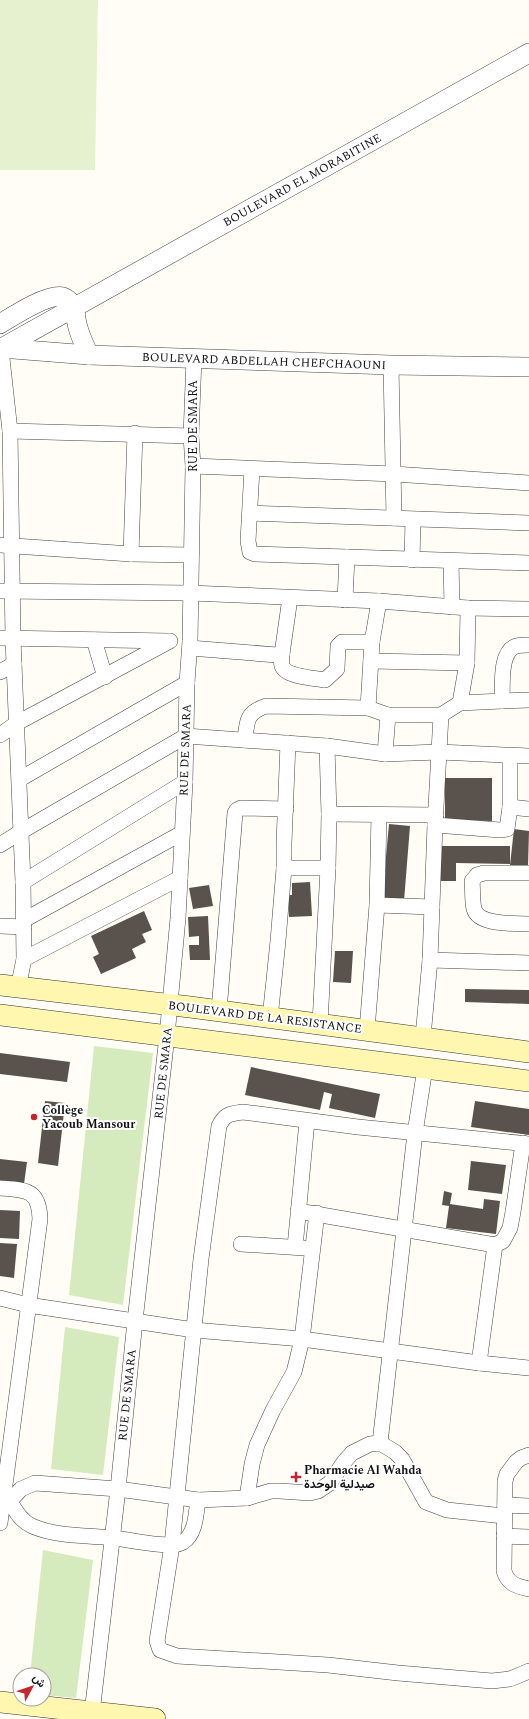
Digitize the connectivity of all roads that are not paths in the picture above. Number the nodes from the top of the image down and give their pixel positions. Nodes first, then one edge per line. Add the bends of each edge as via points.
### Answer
1 (529, 53) edge
2 (75, 308) junction
3 (0, 324) edge
4 (0, 349) edge
5 (89, 355) junction
6 (194, 358) junction
7 (391, 365) junction
8 (529, 366) edge
9 (4, 409) edge
10 (10, 431) junction
11 (136, 434) junction
12 (191, 436) junction
13 (193, 466) junction
14 (5, 468) edge
15 (252, 469) junction
16 (394, 474) junction
17 (529, 483) edge
18 (250, 513) junction
19 (394, 518) junction
20 (413, 520) junction
21 (529, 523) edge
22 (6, 545) edge
23 (131, 554) junction
24 (191, 555) junction
25 (347, 557) junction
26 (412, 560) junction
27 (451, 561) junction
28 (529, 563) edge
29 (6, 592) edge
30 (190, 593) junction
31 (290, 598) junction
32 (345, 600) junction
33 (378, 601) junction
34 (452, 607) junction
35 (468, 608) junction
36 (529, 609) edge
37 (6, 638) edge
38 (94, 640) junction
39 (170, 641) junction
40 (372, 642) junction
41 (190, 644) junction
42 (529, 645) edge
43 (282, 654) junction
44 (371, 661) junction
45 (467, 663) junction
46 (14, 664) junction
47 (0, 672) edge
48 (105, 677) junction
49 (187, 683) junction
50 (529, 700) edge
51 (502, 701) junction
52 (460, 703) junction
53 (368, 708) junction
54 (388, 715) junction
55 (441, 715) junction
56 (17, 724) junction
57 (0, 735) edge
58 (186, 736) junction
59 (245, 740) junction
60 (288, 744) junction
61 (327, 746) junction
62 (439, 752) junction
63 (385, 754) junction
64 (510, 756) junction
65 (529, 756) edge
66 (20, 779) junction
67 (185, 782) junction
68 (510, 807) junction
69 (286, 809) junction
70 (529, 809) edge
71 (329, 814) junction
72 (380, 815) junction
73 (435, 820) junction
74 (22, 830) junction
75 (182, 833) junction
76 (0, 845) edge
77 (284, 868) junction
78 (328, 868) junction
79 (529, 873) edge
80 (180, 878) junction
81 (23, 882) junction
82 (377, 905) junction
83 (432, 906) junction
84 (24, 924) junction
85 (529, 924) edge
86 (0, 926) edge
87 (24, 959) junction
88 (430, 960) junction
89 (529, 963) edge
90 (9, 986) edge
91 (170, 1005) junction
92 (219, 1011) junction
93 (0, 1015) edge
94 (270, 1018) junction
95 (320, 1024) junction
96 (367, 1030) junction
97 (167, 1036) junction
98 (423, 1037) junction
99 (529, 1052) edge
100 (425, 1068) junction
101 (529, 1081) edge
102 (308, 1121) junction
103 (415, 1133) junction
104 (526, 1144) edge
105 (0, 1188) edge
106 (298, 1211) junction
107 (317, 1213) junction
108 (405, 1229) junction
109 (241, 1244) dead end
110 (495, 1245) junction
111 (295, 1247) junction
112 (313, 1250) junction
113 (0, 1298) edge
114 (28, 1305) junction
115 (135, 1321) junction
116 (194, 1330) junction
117 (302, 1339) junction
118 (391, 1350) junction
119 (479, 1363) junction
120 (529, 1368) edge
121 (380, 1443) junction
122 (529, 1455) edge
123 (118, 1489) junction
124 (176, 1497) junction
125 (247, 1498) junction
126 (198, 1500) junction
127 (4, 1501) edge
128 (529, 1506) edge
129 (504, 1511) junction
130 (0, 1523) edge
131 (504, 1536) junction
132 (529, 1537) edge
133 (113, 1538) junction
134 (172, 1545) junction
135 (529, 1589) edge
136 (529, 1671) edge
137 (0, 1702) edge
138 (92, 1713) junction
139 (155, 1719) edge

1 - 2 street, BOULEVARD EL MORABITINE
2 - 3 street via 69,300 61,297 47,299
2 - 4 street, BOULEVARD EL MORABITINE
2 - 5 street via 80,337
4 - 5 street, BOULEVARD ABDELLAH CHEFCHAOUNI
4 - 9 street
5 - 6 street, BOULEVARD ABDELLAH CHEFCHAOUNI
6 - 7 street, BOULEVARD ABDELLAH CHEFCHAOUNI
6 - 12 street, RUE DE SMARA
7 - 8 street, BOULEVARD ABDELLAH CHEFCHAOUNI
7 - 16 street
9 - 10 street
10 - 11 street
10 - 14 street
11 - 12 street
11 - 23 street
12 - 13 street, RUE DE SMARA
13 - 15 street
13 - 24 street, RUE DE SMARA
14 - 22 street
15 - 16 street
15 - 18 street
16 - 17 street
16 - 19 street
18 - 19 street
18 - 25 street via 250,552
19 - 20 street
20 - 21 street
20 - 26 street
22 - 23 street
22 - 29 street
23 - 24 street
24 - 30 street, RUE DE SMARA
25 - 26 street
25 - 32 street
26 - 27 street
27 - 28 street
27 - 34 street
29 - 30 street
29 - 37 street
30 - 31 street
30 - 41 street, RUE DE SMARA
31 - 32 street
31 - 43 street
32 - 33 street
33 - 34 street
33 - 40 street
34 - 35 street
35 - 36 street
35 - 45 street
37 - 38 street
37 - 46 street
38 - 39 street
38 - 48 street
39 - 41 street
39 - 48 street
40 - 43 street via 342,642 338,646 336,669 325,680 284,670
40 - 44 street
41 - 43 street
41 - 49 street, RUE DE SMARA
42 - 51 street via 516,646 507,655 504,662
44 - 45 street
44 - 53 street
45 - 52 street
46 - 47 street
46 - 56 street
48 - 56 street
49 - 58 street, RUE DE SMARA
49 - 66 street
50 - 51 street
51 - 52 street
52 - 55 street
53 - 54 street
53 - 59 street via 266,706 251,713 247,720
54 - 55 street
54 - 63 street
55 - 62 street
56 - 57 street
56 - 66 street
58 - 59 street
58 - 67 street, RUE DE SMARA
58 - 74 street
59 - 60 street
60 - 61 street
60 - 69 street
61 - 63 street
61 - 71 street
62 - 63 street
62 - 64 street
62 - 73 street
64 - 65 street
64 - 68 street
66 - 74 street
67 - 75 street, RUE DE SMARA
67 - 81 street
68 - 70 street
68 - 73 street via 509,826 504,830
69 - 77 street
69 - 92 street via 241,808 235,813
71 - 72 street
71 - 78 street
72 - 73 street
72 - 82 street
73 - 83 street
74 - 76 street
74 - 81 street
75 - 80 street, RUE DE SMARA
75 - 84 street
77 - 78 street
77 - 94 street
78 - 95 street
79 - 85 street via 484,873 477,875 472,881 474,909 482,919
80 - 87 street
80 - 91 street, RUE DE SMARA
81 - 84 street
82 - 83 street
82 - 96 street
83 - 88 street
84 - 86 street
84 - 87 street
87 - 90 street
88 - 89 street
88 - 98 street
90 - 91 main road, BOULEVARD DE LA RESISTANCE
91 - 92 main road, BOULEVARD DE LA RESISTANCE
91 - 97 street, RUE DE SMARA
92 - 94 main road, BOULEVARD DE LA RESISTANCE
93 - 97 main road
94 - 95 main road, BOULEVARD DE LA RESISTANCE
95 - 96 main road, BOULEVARD DE LA RESISTANCE
96 - 98 main road, BOULEVARD DE LA RESISTANCE
97 - 100 main road
97 - 115 street, RUE DE SMARA
98 - 99 main road, BOULEVARD DE LA RESISTANCE
100 - 101 main road
100 - 103 street
102 - 103 street
102 - 106 street
102 - 116 street via 243,1112 233,1113 221,1121 201,1259
103 - 104 street
103 - 108 street
104 - 110 street via 510,1228 503,1241
105 - 114 street via 29,1193 36,1198 40,1207
106 - 107 street
106 - 111 street
107 - 108 street
107 - 112 street
108 - 110 street
108 - 118 street
109 - 111 street
110 - 119 street
111 - 112 street
112 - 117 street via 306,1290
113 - 114 street
114 - 115 street
114 - 127 street
115 - 116 street
115 - 123 street, RUE DE SMARA
116 - 117 street
116 - 124 street
117 - 118 street
117 - 125 street via 294,1372 257,1445
118 - 119 street
118 - 121 street
119 - 120 street
121 - 125 street via 370,1444 352,1453 330,1483 318,1491 271,1492
121 - 129 street via 402,1459 426,1502 447,1510
122 - 129 street via 516,1462 507,1474
123 - 124 street
123 - 127 street via 34,1483
123 - 133 street, RUE DE SMARA
124 - 126 street
124 - 134 street
125 - 126 street
126 - 134 street via 196,1518 189,1536 182,1542
127 - 130 street
127 - 133 street via 21,1519 41,1529 64,1534
128 - 129 street
129 - 131 street
131 - 132 street
131 - 135 street via 506,1578 514,1586
133 - 134 street
133 - 138 street, RUE DE SMARA
134 - 136 street via 156,1641 160,1650 169,1654 328,1665 492,1681 510,1679
137 - 138 main road
138 - 139 main road

